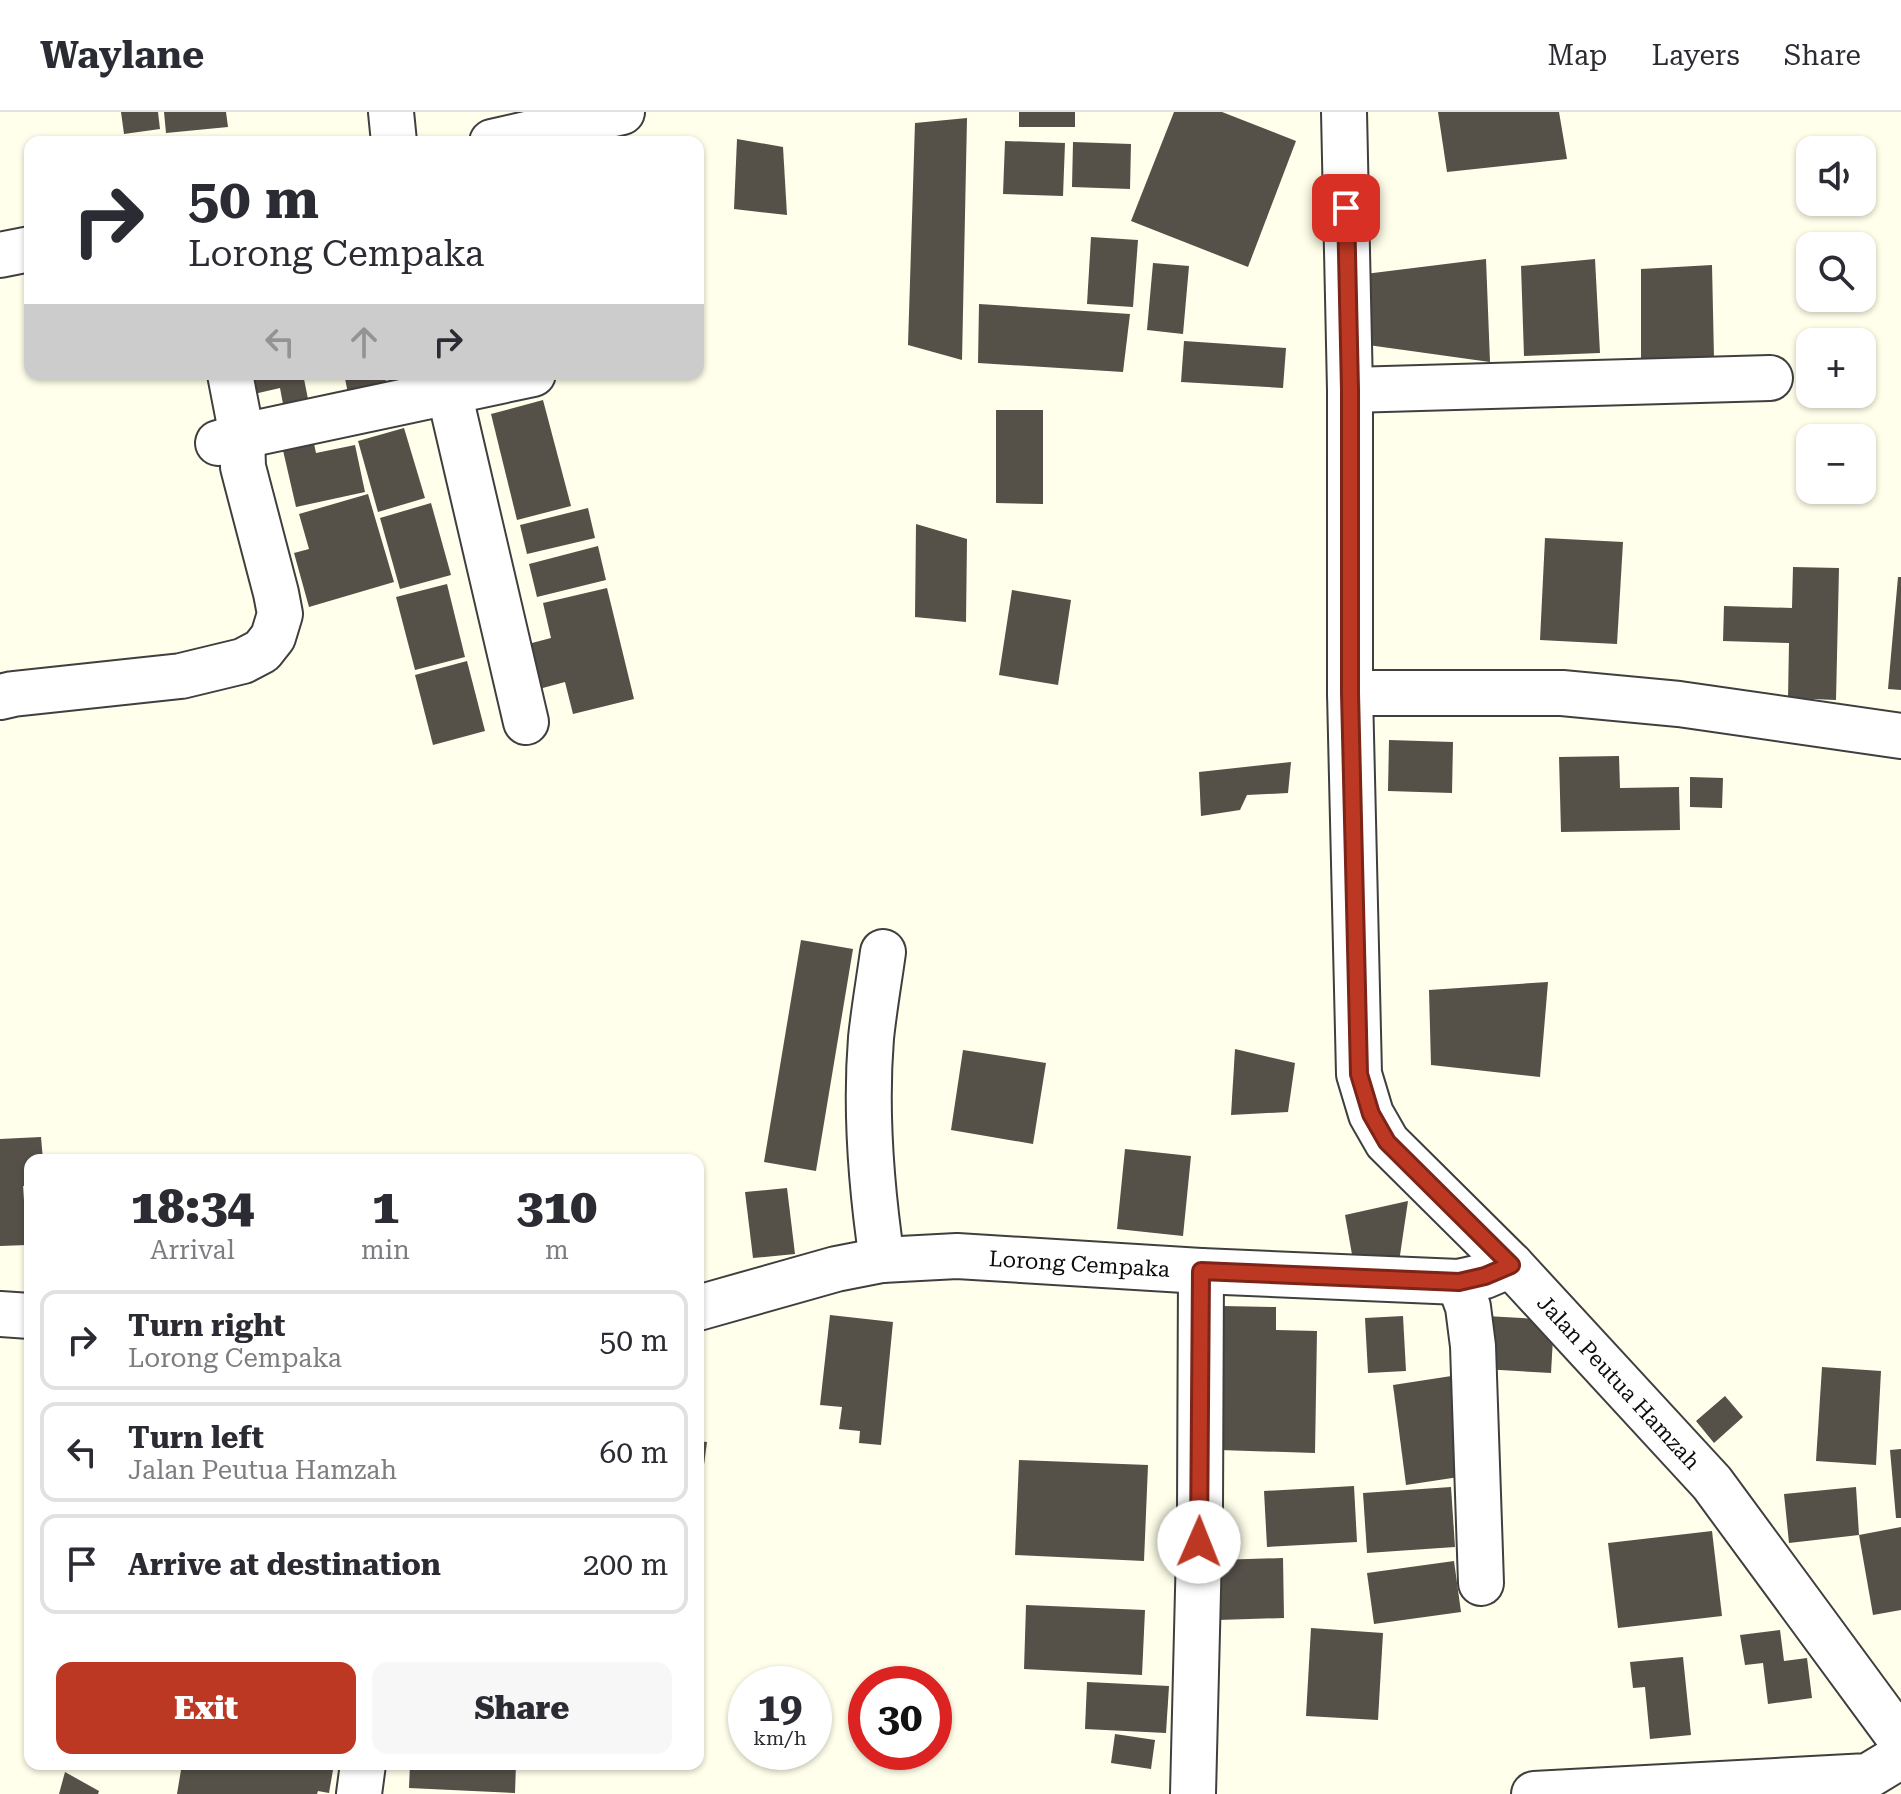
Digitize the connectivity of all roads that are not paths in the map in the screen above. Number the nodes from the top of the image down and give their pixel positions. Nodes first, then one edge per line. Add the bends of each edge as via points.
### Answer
1 (391, 112) edge
2 (622, 112) edge
3 (1344, 112) edge
4 (393, 136) edge
5 (518, 136) edge
6 (24, 250) edge
7 (0, 255) edge
8 (1770, 378) dead end
9 (205, 380) edge
10 (230, 380) edge
11 (498, 380) edge
12 (1350, 390) junction
13 (449, 392) junction
14 (234, 449) junction
15 (1350, 693) junction
16 (0, 697) edge
17 (526, 722) dead end
18 (1901, 736) edge
19 (883, 952) dead end
20 (882, 1260) junction
21 (1511, 1265) junction
22 (1201, 1271) junction
23 (1459, 1282) junction
24 (704, 1306) edge
25 (0, 1314) edge
26 (24, 1316) edge
27 (1481, 1583) dead end
28 (1901, 1740) edge
29 (1901, 1756) edge
30 (362, 1770) edge
31 (359, 1794) edge
32 (1193, 1794) edge
33 (1534, 1794) edge

1 - 4 street
2 - 5 street
3 - 12 street, Jalan Peutua Hamzah
6 - 7 street
8 - 12 street
9 - 14 street
10 - 14 street
11 - 13 street
12 - 15 street, Jalan Peutua Hamzah
13 - 14 street
13 - 17 street
14 - 16 street via 280,614 262,651 181,676
15 - 18 street via 1562,693
15 - 21 street, Jalan Peutua Hamzah via 1359,1074 1371,1114 1387,1142
19 - 20 street via 868,1097
20 - 22 street, Lorong Cempaka via 957,1256
20 - 24 street, Lorong Cempaka
21 - 23 street, Lorong Cempaka
21 - 28 street, Jalan Peutua Hamzah via 1712,1483
22 - 23 street, Lorong Cempaka
22 - 32 street
23 - 27 street via 1473,1346
25 - 26 street
29 - 33 street via 1868,1776
30 - 31 street

